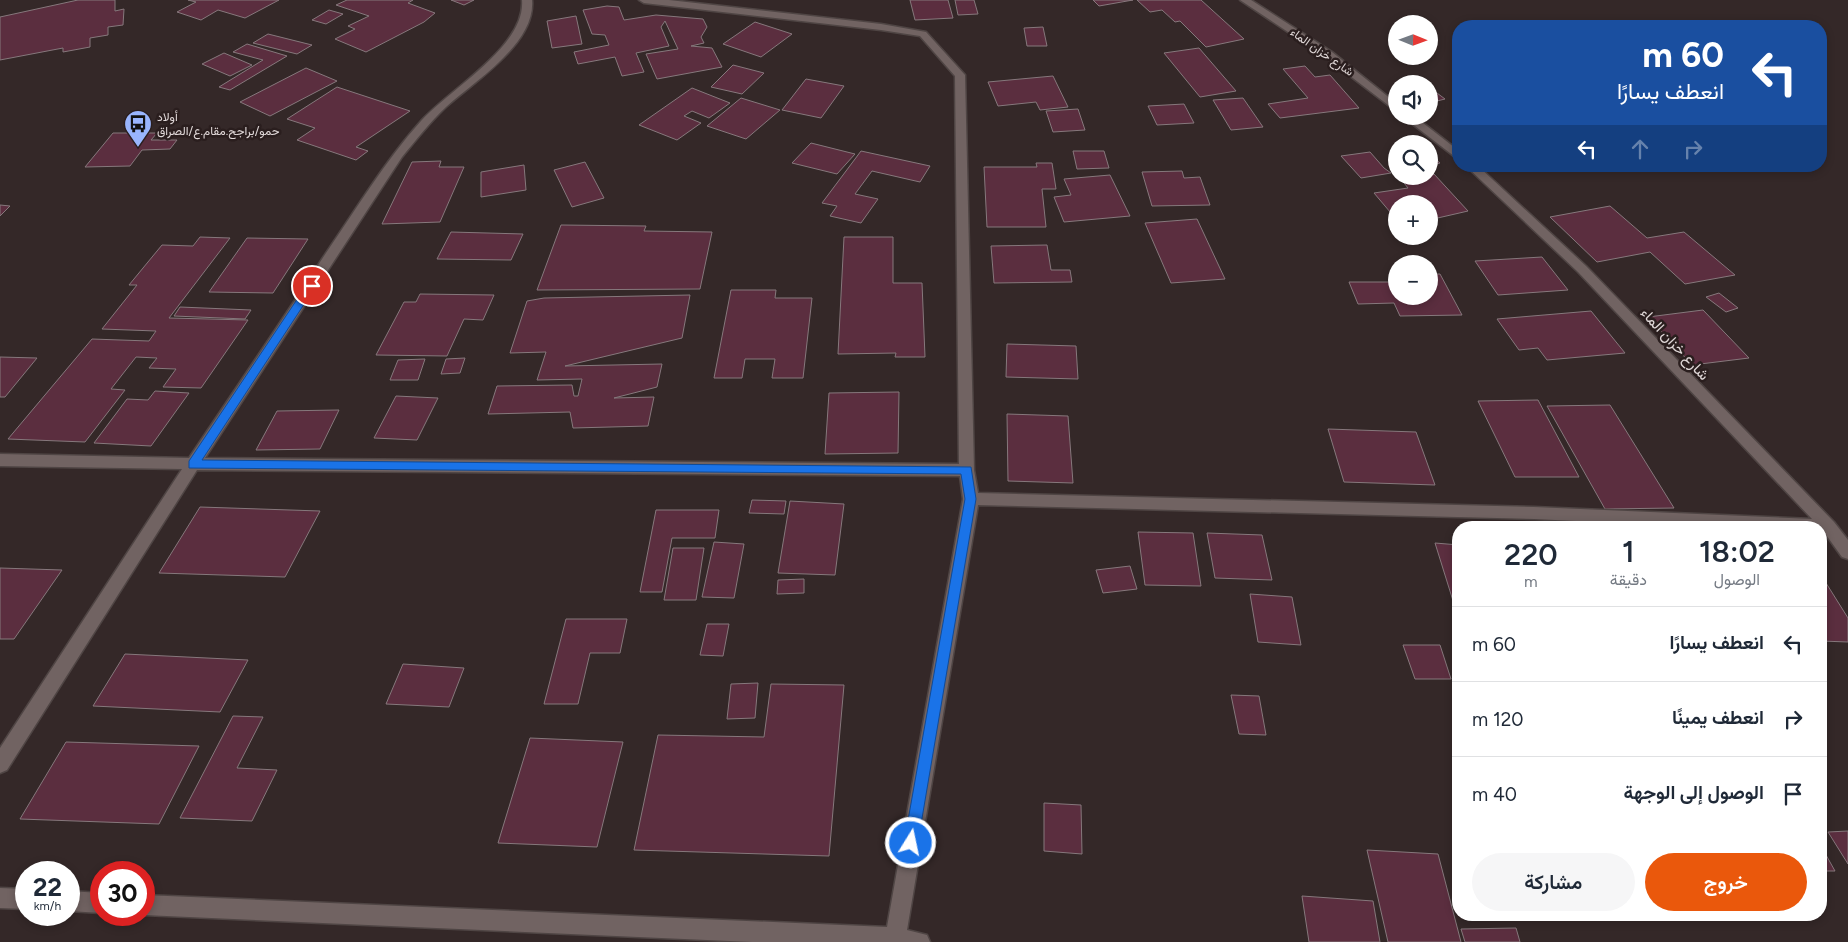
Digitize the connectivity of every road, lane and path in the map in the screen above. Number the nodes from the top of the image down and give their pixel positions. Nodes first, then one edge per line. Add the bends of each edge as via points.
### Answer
1 (527, 0) edge
2 (644, 0) edge
3 (1245, 0) edge
4 (1388, 102) edge
5 (1418, 125) edge
6 (1452, 151) edge
7 (1477, 172) edge
8 (0, 460) edge
9 (193, 464) junction
10 (967, 470) junction
11 (970, 499) junction
12 (1715, 521) edge
13 (1823, 521) edge
14 (1828, 526) edge
15 (1848, 552) edge
16 (0, 764) edge
17 (0, 898) edge
18 (15, 899) edge
19 (155, 905) edge
20 (895, 940) edge
21 (920, 942) edge

1 - 9 street via 527,15 520,30 500,55 421,126 398,155
2 - 10 street via 923,34 960,75
3 - 4 street, شارع خزان الماء via 1328,54
5 - 6 street
7 - 13 street, شارع خزان الماء via 1582,269
8 - 9 street
9 - 10 street
9 - 16 street
10 - 11 street
11 - 12 street via 1534,513
11 - 20 street
14 - 15 street, شارع خزان الماء
17 - 18 street
19 - 20 street
20 - 21 street

